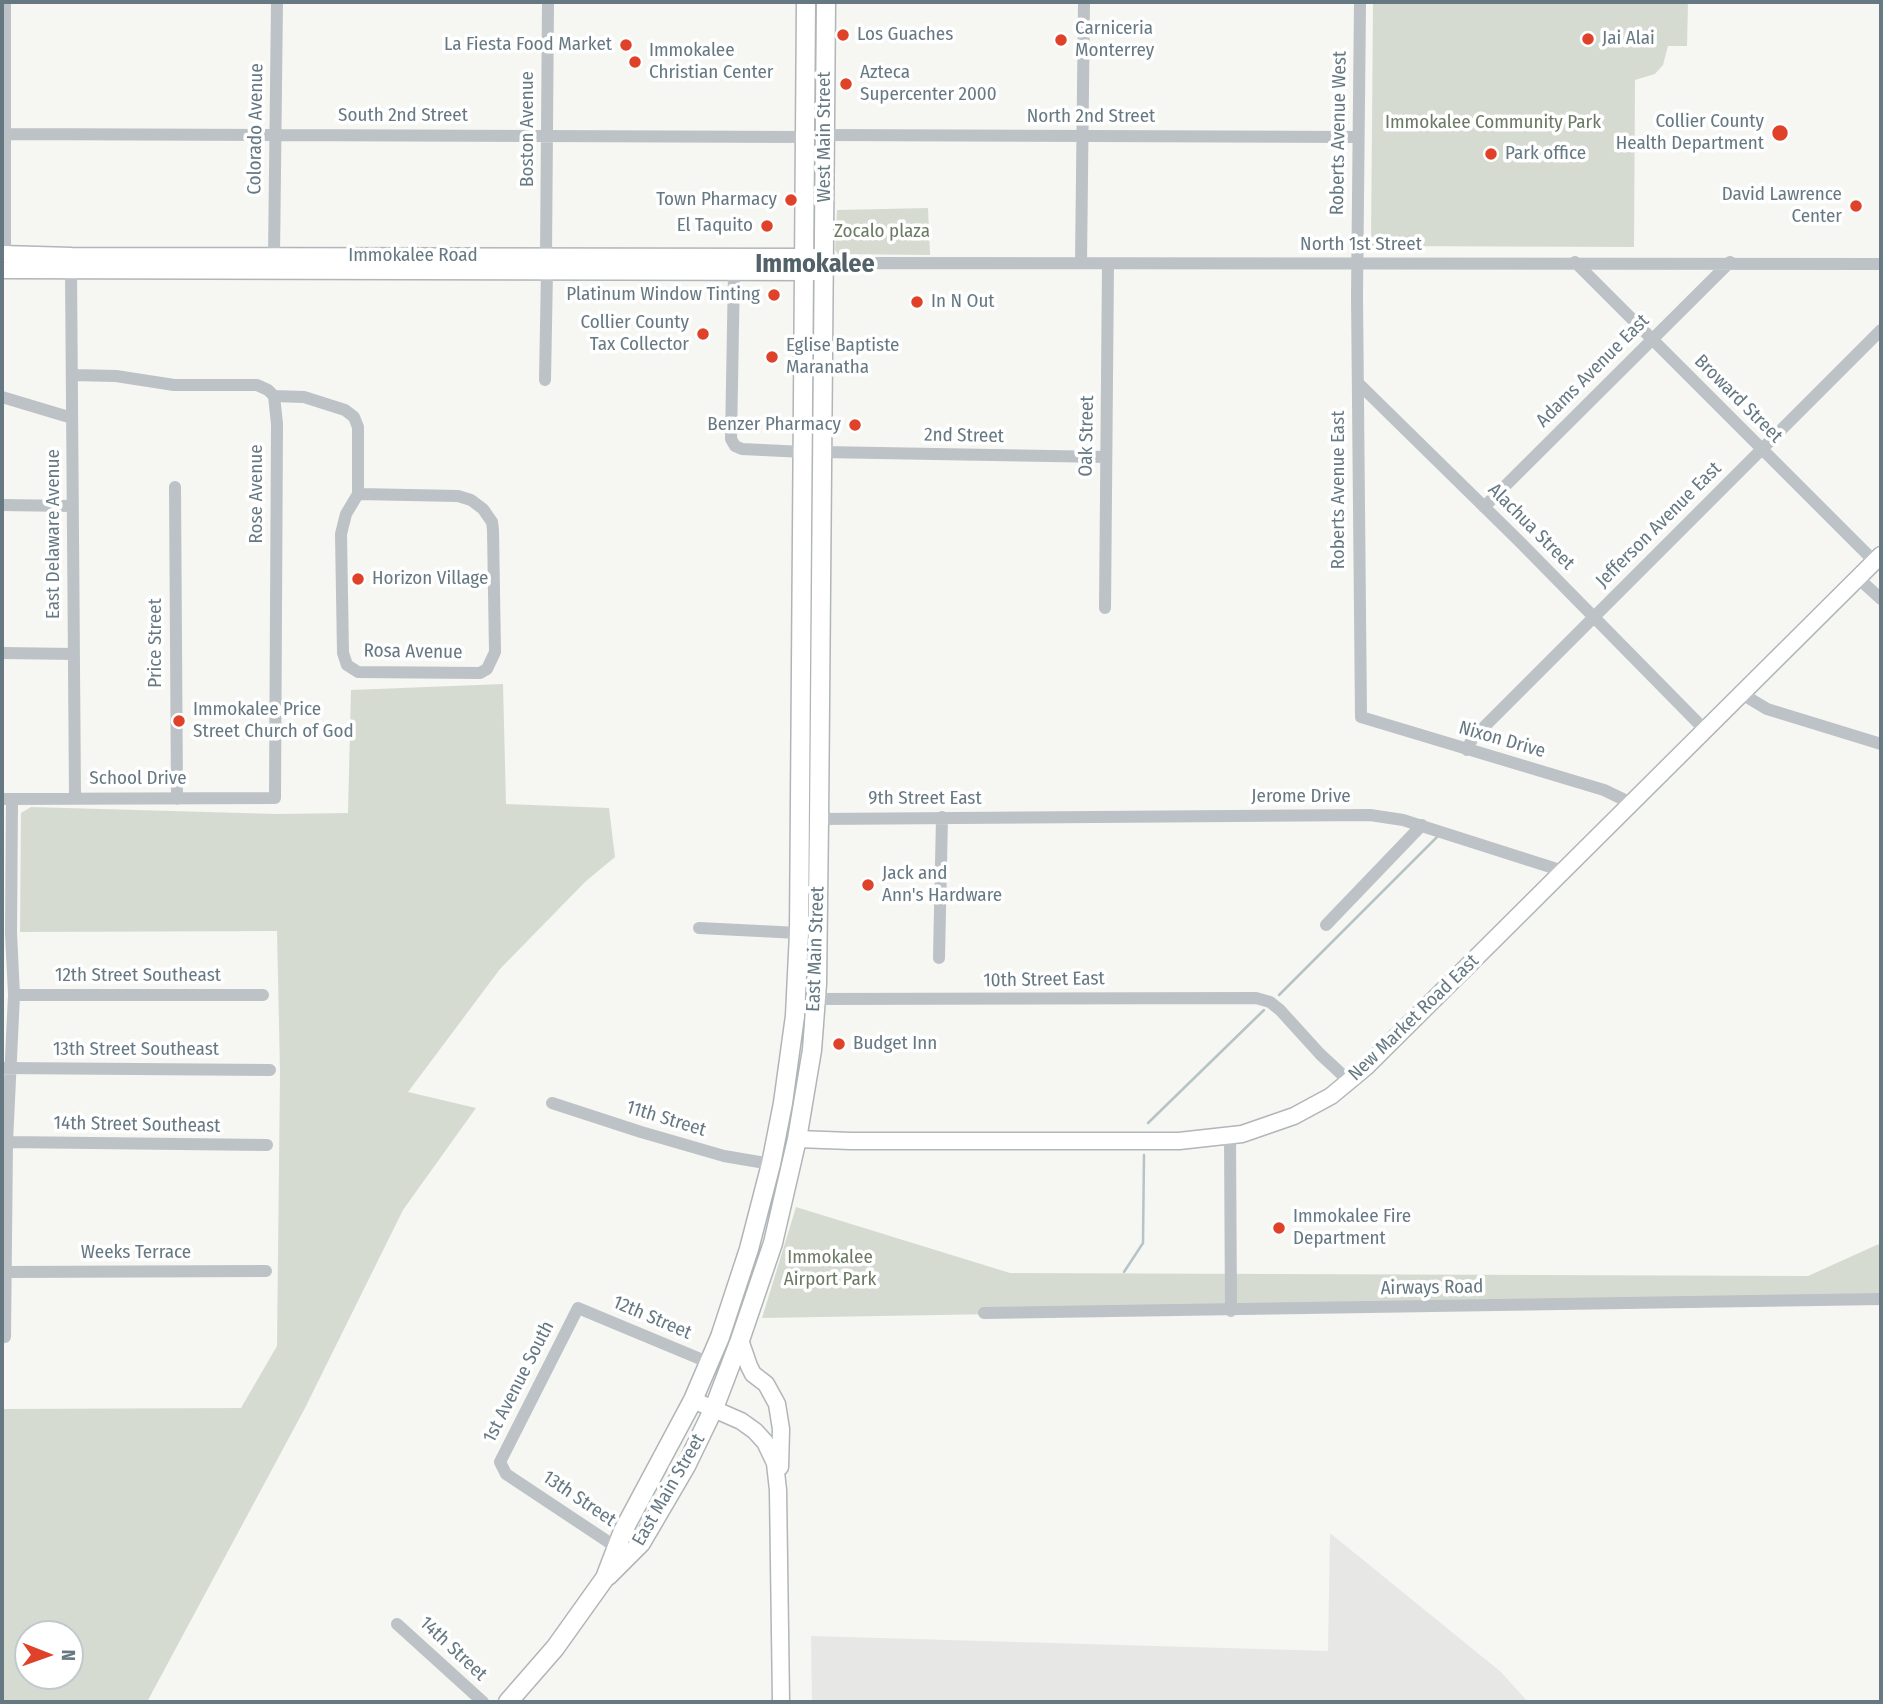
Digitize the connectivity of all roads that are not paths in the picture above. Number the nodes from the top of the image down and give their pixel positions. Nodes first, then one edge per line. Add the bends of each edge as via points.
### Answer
1 (5, 2) edge
2 (277, 2) edge
3 (548, 2) edge
4 (806, 2) edge
5 (826, 2) edge
6 (1084, 2) edge
7 (1360, 2) edge
8 (3, 135) edge
9 (275, 135) junction
10 (547, 135) junction
11 (825, 135) junction
12 (805, 137) junction
13 (1082, 137) junction
14 (1358, 137) junction
15 (3, 262) edge
16 (1576, 262) junction
17 (1730, 262) junction
18 (71, 263) junction
19 (274, 263) junction
20 (547, 263) junction
21 (1081, 263) junction
22 (677, 264) junction
23 (804, 264) junction
24 (830, 264) junction
25 (1108, 264) junction
26 (1357, 264) junction
27 (1881, 264) edge
28 (734, 271) junction
29 (1881, 330) edge
30 (1652, 339) junction
31 (72, 375) junction
32 (545, 380) dead end
33 (1358, 383) junction
34 (274, 396) junction
35 (2, 397) edge
36 (72, 418) junction
37 (1761, 449) junction
38 (804, 452) junction
39 (822, 452) junction
40 (1106, 457) junction
41 (174, 487) dead end
42 (358, 494) junction
43 (2, 505) edge
44 (72, 506) junction
45 (1483, 507) junction
46 (1878, 559) edge
47 (1858, 578) junction
48 (1881, 598) edge
49 (1105, 608) dead end
50 (1594, 616) junction
51 (2, 653) edge
52 (74, 654) junction
53 (1742, 694) junction
54 (1361, 716) joint
55 (1706, 730) junction
56 (1881, 744) edge
57 (1467, 750) junction
58 (7, 799) edge
59 (75, 799) junction
60 (177, 799) junction
61 (275, 799) joint
62 (1631, 803) junction
63 (800, 817) junction
64 (942, 817) junction
65 (1031, 817) joint
66 (819, 818) junction
67 (1422, 825) junction
68 (1563, 871) junction
69 (1326, 925) dead end
70 (699, 928) dead end
71 (6, 933) edge
72 (799, 933) junction
73 (939, 958) dead end
74 (13, 995) junction
75 (263, 995) dead end
76 (816, 999) junction
77 (6, 1069) edge
78 (270, 1070) dead end
79 (1349, 1081) junction
80 (552, 1103) dead end
81 (777, 1135) junction
82 (1230, 1136) junction
83 (797, 1139) junction
84 (7, 1142) junction
85 (267, 1145) dead end
86 (771, 1164) junction
87 (4, 1203) edge
88 (266, 1271) dead end
89 (6, 1272) junction
90 (1881, 1299) edge
91 (579, 1308) joint
92 (1231, 1311) junction
93 (984, 1313) dead end
94 (3, 1337) edge
95 (740, 1340) junction
96 (710, 1363) junction
97 (693, 1400) junction
98 (714, 1408) junction
99 (506, 1474) joint
100 (778, 1490) junction
101 (623, 1551) junction
102 (397, 1624) dead end
103 (483, 1702) edge
104 (508, 1702) edge
105 (781, 1702) edge

1 - 8 street
2 - 9 street, Colorado Avenue
3 - 10 street, Boston Avenue
4 - 12 highway, West Main Street
5 - 11 highway, West Main Street
6 - 13 street
7 - 14 street, Roberts Avenue West
8 - 9 street, South 2nd Street
8 - 15 street
9 - 10 street, South 2nd Street
9 - 19 street, Colorado Avenue
10 - 12 street, South 2nd Street
10 - 20 street, Boston Avenue
11 - 13 street, North 2nd Street
11 - 24 highway, West Main Street
12 - 23 highway, West Main Street
13 - 14 street, North 2nd Street
13 - 21 street
14 - 26 street, Roberts Avenue West
15 - 18 main road, Immokalee Road
16 - 17 street, North 1st Street
16 - 26 street, North 1st Street
16 - 30 street, Broward Street
17 - 27 street, North 1st Street
17 - 30 street, Adams Avenue East
18 - 19 main road, Immokalee Road
18 - 31 street, East Delaware Avenue
19 - 20 main road, Immokalee Road
20 - 22 main road, Immokalee Road
20 - 32 street, Boston Avenue
21 - 24 street, North 1st Street
21 - 25 street, North 1st Street
22 - 23 main road, Immokalee Road
22 - 28 main road, Immokalee Road
23 - 24 main road, Immokalee Road
23 - 28 main road, Immokalee Road
23 - 38 highway, East Main Street
24 - 39 highway, East Main Street
25 - 26 street, North 1st Street
25 - 40 street, Oak Street
26 - 33 street, Roberts Avenue East
28 - 38 street via 731,439 742,449
29 - 37 street, Jefferson Avenue East
30 - 37 street, Broward Street
30 - 45 street, Adams Avenue East
31 - 34 street via 174,385 257,385
31 - 36 street, East Delaware Avenue
33 - 45 street, Alachua Street
33 - 54 street, Roberts Avenue East
34 - 42 street, Rosa Avenue via 304,397 354,417
34 - 61 street, Rose Avenue
35 - 36 street
36 - 44 street, East Delaware Avenue
37 - 46 street, Broward Street
37 - 50 street, Jefferson Avenue East
38 - 39 highway
38 - 63 highway, East Main Street
39 - 40 street, 2nd Street
39 - 66 highway, East Main Street
40 - 49 street, Oak Street
41 - 60 street, Price Street
42 - 42 street, Rosa Avenue via 341,534 347,666 358,672 480,673 488,669 495,652 493,530 483,509 458,496
43 - 44 street
44 - 52 street, East Delaware Avenue
45 - 50 street, Alachua Street
46 - 47 main road, New Market Road East
47 - 48 street
47 - 53 main road, New Market Road East
50 - 55 street, Alachua Street
50 - 57 street, Jefferson Avenue East via 1472,739
51 - 52 street
52 - 59 street, East Delaware Avenue
53 - 55 main road, New Market Road East
53 - 56 street via 1767,709
54 - 57 street, Nixon Drive
55 - 62 main road, New Market Road East
57 - 62 street, Nixon Drive via 1604,790
58 - 59 street, School Drive
58 - 71 street
59 - 60 street, School Drive
60 - 61 street, School Drive
62 - 68 main road, New Market Road East
63 - 66 highway
63 - 72 highway, East Main Street
64 - 65 street, 9th Street East
64 - 66 street, 9th Street East
64 - 73 street
65 - 67 street, Jerome Drive via 1370,816
66 - 76 highway, East Main Street
67 - 68 street, Jerome Drive
67 - 69 street
68 - 79 main road, New Market Road East
70 - 72 street
71 - 74 street
72 - 81 highway, East Main Street via 793,1028
74 - 75 street, 12th Street Southeast
74 - 77 street
76 - 79 street, 10th Street East via 1256,998 1272,1004
76 - 83 highway, East Main Street
77 - 78 street, 13th Street Southeast
77 - 84 street
79 - 82 main road, New Market Road East via 1294,1116
80 - 86 street, 11th Street via 712,1153
81 - 83 highway
81 - 86 highway, East Main Street
82 - 83 main road, New Market Road East via 1179,1141
82 - 92 street
83 - 95 highway, East Main Street via 769,1255
84 - 85 street, 14th Street Southeast
84 - 87 street
86 - 96 highway, East Main Street via 749,1249
87 - 89 street
88 - 89 street, Weeks Terrace
89 - 94 street
90 - 92 street, Airways Road
91 - 96 street, 12th Street
91 - 99 street, 1st Avenue South via 500,1461
92 - 93 street, Airways Road
95 - 98 highway, East Main Street
95 - 100 main road via 749,1366 773,1395 780,1414
96 - 97 highway, East Main Street
97 - 98 main road
97 - 101 highway, East Main Street
98 - 100 main road via 741,1421 765,1442 775,1463
98 - 101 highway, East Main Street via 658,1516
99 - 101 street, 13th Street
100 - 105 main road
101 - 104 highway, East Main Street via 555,1648
102 - 103 street, 14th Street

